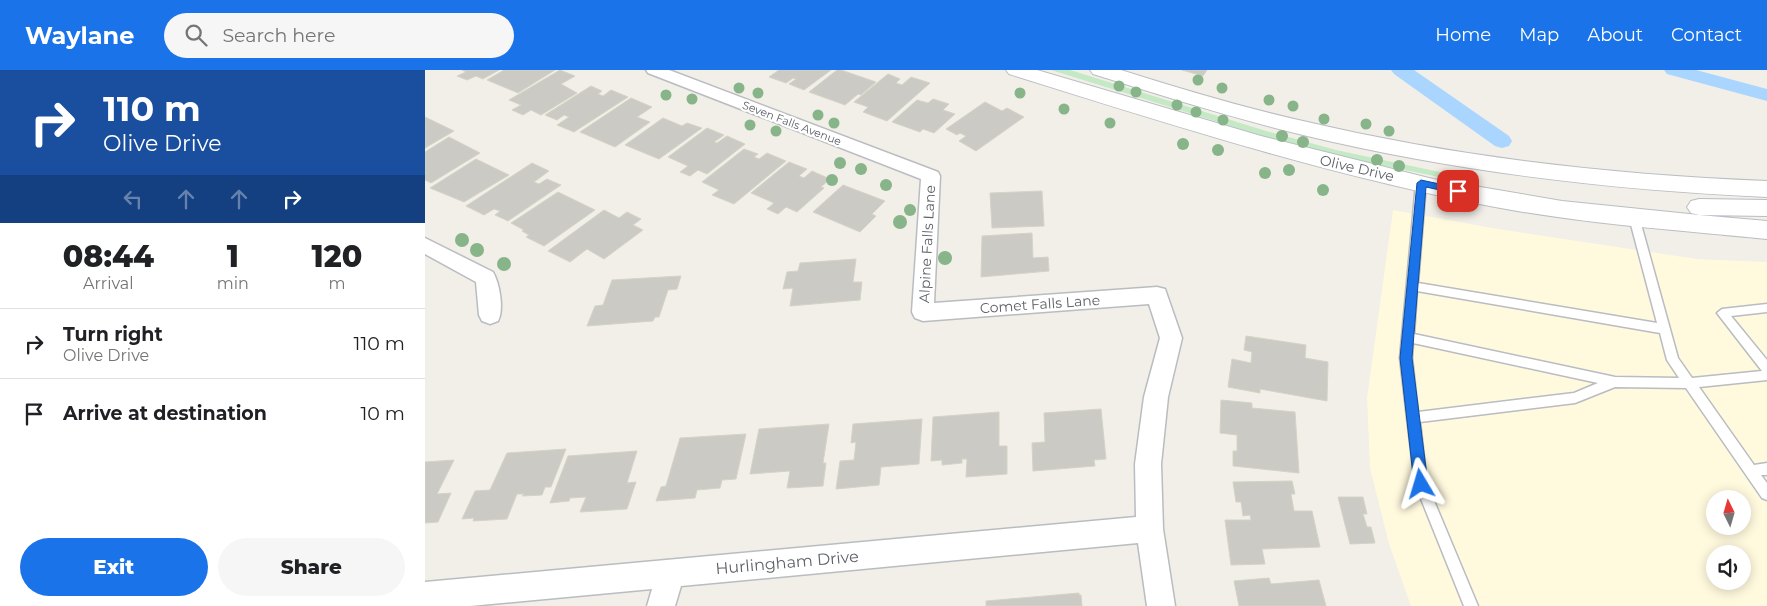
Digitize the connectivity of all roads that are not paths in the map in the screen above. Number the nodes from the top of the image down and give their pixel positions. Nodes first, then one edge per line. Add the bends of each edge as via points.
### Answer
1 (654, 70) edge
2 (1016, 70) edge
3 (1100, 70) edge
4 (931, 176) joint
5 (1421, 183) junction
6 (1767, 189) edge
7 (1767, 208) edge
8 (1634, 218) junction
9 (1767, 230) edge
10 (425, 245) edge
11 (1412, 286) junction
12 (1767, 308) edge
13 (923, 312) joint
14 (490, 315) dead end
15 (1665, 329) junction
16 (1408, 337) junction
17 (1767, 368) edge
18 (1767, 375) edge
19 (1615, 382) junction
20 (1689, 383) junction
21 (1413, 418) junction
22 (1767, 469) edge
23 (1751, 471) junction
24 (1767, 494) edge
25 (1150, 529) junction
26 (670, 573) junction
27 (425, 596) edge
28 (661, 606) edge
29 (1161, 606) edge
30 (1471, 606) edge

1 - 4 street, Seven Falls Avenue
2 - 5 main road, Olive Drive via 1246,141
3 - 6 main road, Olive Drive via 1245,113 1396,148 1562,173
4 - 13 street, Alpine Falls Lane
5 - 8 main road, Olive Drive via 1495,199
5 - 11 lane
7 - 8 main road via 1680,206 1642,211
8 - 9 main road, Olive Drive
8 - 15 lane
10 - 14 street via 486,278
11 - 15 lane
11 - 16 lane
12 - 17 lane via 1722,313
13 - 25 street, Comet Falls Lane via 1157,295 1171,338 1156,397 1151,436 1148,464
15 - 20 lane via 1673,360
16 - 19 lane
16 - 21 lane via 1406,358
18 - 20 lane
19 - 20 lane
19 - 21 lane via 1575,398
20 - 23 lane
21 - 30 lane via 1421,484
22 - 23 lane
23 - 24 lane
25 - 26 street, Hurlingham Drive
25 - 29 street
26 - 27 street, Hurlingham Drive
26 - 28 street

